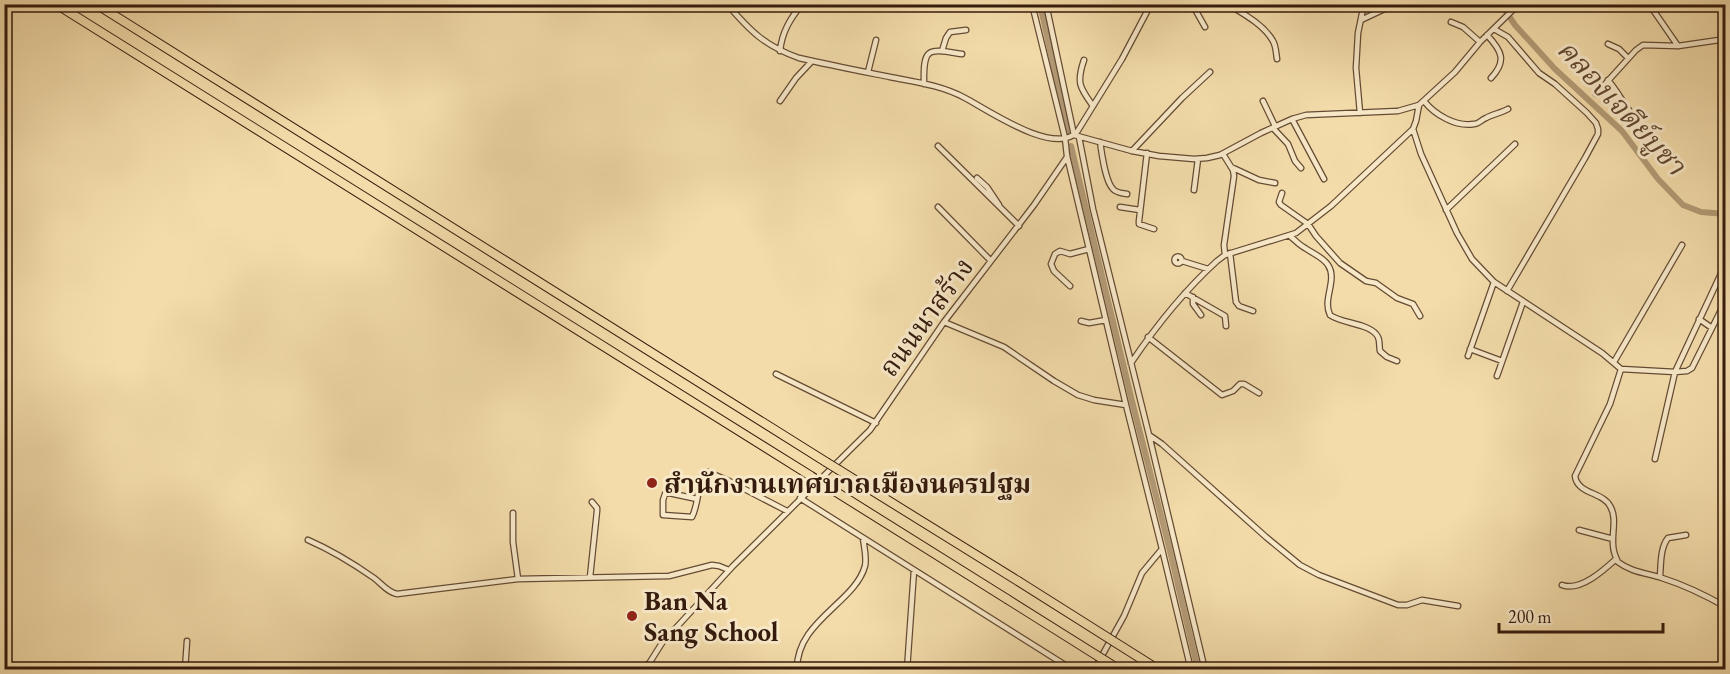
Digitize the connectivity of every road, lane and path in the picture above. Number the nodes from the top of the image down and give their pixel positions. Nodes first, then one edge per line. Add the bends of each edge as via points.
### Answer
1 (56, 4) edge
2 (96, 4) edge
3 (727, 4) edge
4 (802, 4) edge
5 (1032, 4) edge
6 (1046, 4) edge
7 (1151, 4) edge
8 (1192, 4) edge
9 (1217, 4) edge
10 (1364, 4) edge
11 (1394, 4) edge
12 (1519, 4) edge
13 (1649, 4) edge
14 (1229, 5) edge
15 (1361, 20) junction
16 (1451, 22) dead end
17 (1206, 27) dead end
18 (1494, 29) junction
19 (966, 30) dead end
20 (1487, 35) junction
21 (1725, 39) edge
22 (876, 40) dead end
23 (1480, 42) junction
24 (1608, 44) dead end
25 (1678, 46) junction
26 (780, 51) junction
27 (942, 51) junction
28 (962, 54) dead end
29 (1628, 58) junction
30 (1277, 59) dead end
31 (1084, 60) dead end
32 (812, 61) junction
33 (868, 72) junction
34 (1210, 72) dead end
35 (1491, 78) dead end
36 (1608, 80) junction
37 (924, 84) junction
38 (1596, 94) dead end
39 (780, 101) dead end
40 (1263, 101) dead end
41 (1424, 101) junction
42 (1419, 105) junction
43 (1093, 106) junction
44 (1508, 109) dead end
45 (1360, 113) junction
46 (1293, 119) junction
47 (1637, 120) dead end
48 (1274, 127) junction
49 (1413, 129) junction
50 (1076, 136) junction
51 (1065, 138) junction
52 (1100, 142) junction
53 (1515, 144) dead end
54 (938, 146) dead end
55 (1132, 151) junction
56 (1147, 153) junction
57 (1223, 154) junction
58 (1067, 156) junction
59 (1198, 159) junction
60 (1231, 167) junction
61 (1301, 168) dead end
62 (977, 178) dead end
63 (1324, 180) dead end
64 (1275, 183) dead end
65 (1194, 190) dead end
66 (1282, 193) dead end
67 (1127, 194) dead end
68 (938, 207) dead end
69 (1120, 207) dead end
70 (1000, 208) junction
71 (1140, 210) junction
72 (1446, 210) junction
73 (1308, 224) junction
74 (1019, 226) junction
75 (1154, 230) dead end
76 (1290, 236) junction
77 (1682, 246) dead end
78 (1089, 249) junction
79 (1228, 254) junction
80 (991, 261) junction
81 (1182, 261) dead end
82 (1725, 263) edge
83 (1208, 269) junction
84 (1494, 282) junction
85 (1070, 286) dead end
86 (1507, 291) junction
87 (1185, 293) junction
88 (1192, 297) junction
89 (1725, 300) edge
90 (1523, 302) junction
91 (1253, 311) dead end
92 (1201, 315) dead end
93 (1420, 316) dead end
94 (1699, 319) junction
95 (1106, 320) junction
96 (1081, 321) dead end
97 (944, 322) junction
98 (1226, 326) dead end
99 (1712, 328) junction
100 (1148, 337) junction
101 (1470, 349) junction
102 (1468, 356) dead end
103 (1397, 361) dead end
104 (1502, 361) junction
105 (1614, 362) junction
106 (1131, 363) junction
107 (1621, 369) junction
108 (1675, 372) junction
109 (777, 374) dead end
110 (1497, 376) dead end
111 (1259, 393) dead end
112 (1126, 405) junction
113 (876, 423) junction
114 (1149, 435) junction
115 (1655, 459) dead end
116 (800, 498) junction
117 (697, 499) junction
118 (592, 502) dead end
119 (787, 511) junction
120 (513, 513) dead end
121 (1579, 530) dead end
122 (1686, 536) dead end
123 (863, 538) junction
124 (1613, 539) junction
125 (308, 540) dead end
126 (1162, 549) junction
127 (1616, 559) junction
128 (729, 570) junction
129 (914, 570) junction
130 (590, 577) junction
131 (1660, 577) junction
132 (518, 579) junction
133 (1562, 585) dead end
134 (1458, 606) dead end
135 (1725, 607) edge
136 (187, 641) dead end
137 (647, 667) edge
138 (185, 669) edge
139 (666, 669) edge
140 (797, 669) edge
141 (908, 669) edge
142 (1073, 669) edge
143 (1094, 669) edge
144 (1120, 669) edge
145 (1159, 669) edge
146 (1191, 669) edge
147 (1205, 669) edge

1 - 144 highway, bridge
2 - 145 highway, bridge
3 - 26 street via 757,36
4 - 26 street via 785,30
5 - 51 street
6 - 50 street
7 - 43 street
8 - 17 street
9 - 14 street
10 - 15 street
11 - 15 street
12 - 18 street
13 - 25 street
14 - 30 street via 1272,39
15 - 45 street via 1356,68
16 - 23 street
18 - 20 street
18 - 86 street via 1508,37 1539,73 1587,113 1598,129
19 - 27 street via 950,32
20 - 23 street
20 - 35 street via 1497,45 1501,60
21 - 25 street
22 - 33 street
23 - 41 street
24 - 29 street
25 - 29 street via 1643,45
26 - 32 street
27 - 28 street
27 - 37 street via 926,55
29 - 36 street
31 - 43 street via 1079,86
32 - 33 street
32 - 39 street
33 - 37 street
34 - 55 street
36 - 38 street
36 - 47 street
37 - 51 street via 950,90 1039,137
40 - 48 street
41 - 42 street
41 - 44 street via 1437,114 1463,124 1477,124
42 - 45 street via 1398,111
42 - 49 street
43 - 50 street
45 - 46 street
46 - 48 street
46 - 63 street
48 - 57 street
48 - 61 street
49 - 72 street
49 - 73 street
50 - 51 street
50 - 52 street
50 - 106 street
51 - 58 street
52 - 55 street
52 - 67 street via 1112,189
53 - 72 street
54 - 70 street
55 - 56 street
56 - 59 street
56 - 71 street
57 - 59 street
57 - 60 street
58 - 74 street, ถนนนาสร้าง
58 - 78 street
59 - 65 street
60 - 64 street via 1265,183
60 - 79 street via 1233,186 1224,245
62 - 70 street via 997,199
66 - 73 street via 1281,205
68 - 80 street
69 - 71 street
70 - 74 street
71 - 75 street via 1139,224
72 - 84 street via 1472,259
73 - 76 street
73 - 93 street via 1340,263 1413,304
74 - 80 street, ถนนนาสร้าง
76 - 79 street
76 - 103 street via 1328,266 1330,315 1374,332 1380,351
77 - 105 street
78 - 85 street via 1070,254 1060,250 1052,260 1054,272
78 - 95 street
79 - 83 street
79 - 91 street via 1236,302
80 - 97 street, ถนนนาสร้าง
81 - 83 street
82 - 94 street
83 - 87 street
84 - 86 street
84 - 101 street
86 - 90 street
87 - 88 street
87 - 100 street
88 - 92 street
88 - 98 street via 1225,316
89 - 99 street
90 - 104 street
90 - 105 street
94 - 99 street
94 - 108 street
95 - 96 street
95 - 112 street
97 - 112 street via 1004,347 1078,395
97 - 113 street, ถนนนาสร้าง
99 - 108 street via 1692,368
100 - 106 street
100 - 111 street via 1222,395 1240,384
101 - 102 street
101 - 104 street
104 - 110 street
105 - 107 street
106 - 114 street
107 - 108 street
107 - 124 street via 1610,404 1575,476 1581,487 1612,508
108 - 115 street
109 - 113 street
112 - 126 street
113 - 116 street, ถนนนาสร้าง
114 - 134 street via 1309,570 1398,605 1427,600
114 - 147 street
116 - 119 street, ถนนนาสร้าง
116 - 123 street
117 - 117 street via 692,517 663,515 665,494
117 - 119 street via 702,476 709,473
118 - 130 street via 597,515
119 - 128 street, ถนนนาสร้าง
120 - 132 street
121 - 124 street
122 - 131 street via 1665,541
123 - 129 street
123 - 140 street via 863,572 812,629 800,651
124 - 127 street
125 - 132 street via 338,555 395,594
126 - 143 street via 1142,573 1124,616
126 - 146 street
127 - 131 street via 1636,572
127 - 133 street via 1591,579 1571,587
128 - 130 street via 712,565 669,576
128 - 137 street, ถนนนาสร้าง via 662,644
129 - 141 street
129 - 142 street
130 - 132 street
131 - 135 street
136 - 138 street
137 - 139 street

